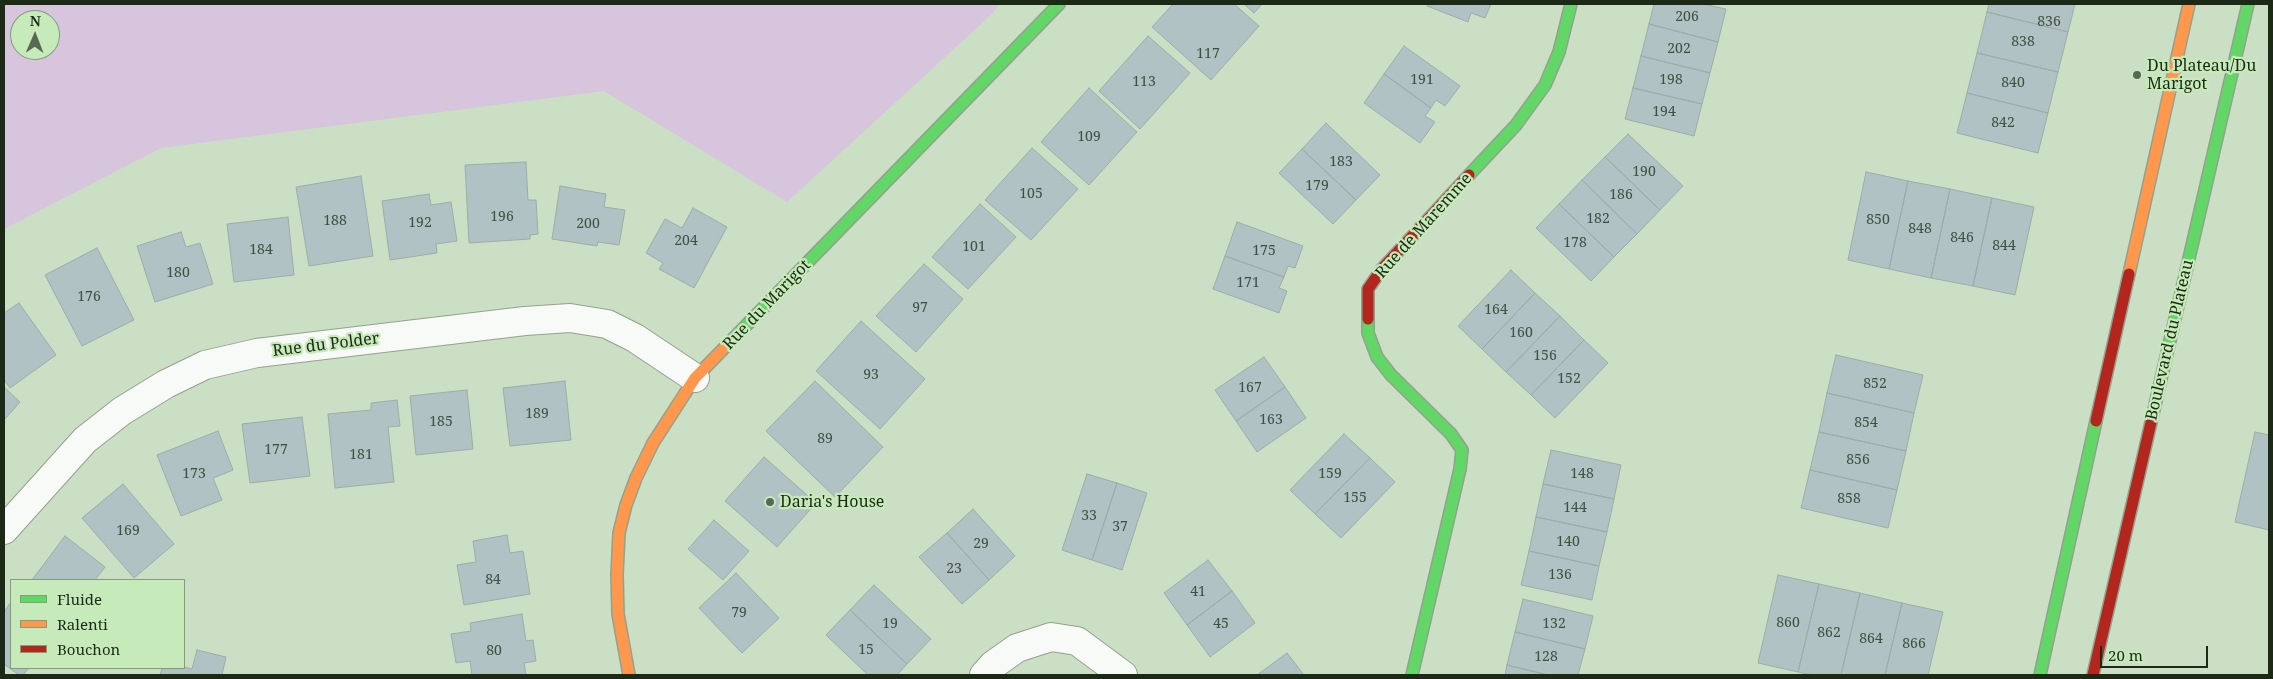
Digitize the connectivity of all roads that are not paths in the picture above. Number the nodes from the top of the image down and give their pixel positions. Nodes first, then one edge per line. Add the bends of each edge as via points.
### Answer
1 (1059, 4) edge
2 (1571, 4) edge
3 (2189, 4) edge
4 (2248, 4) edge
5 (695, 378) junction
6 (4, 530) edge
7 (629, 675) edge
8 (984, 675) edge
9 (1123, 675) edge
10 (1412, 675) edge
11 (2040, 675) edge
12 (2092, 675) edge

1 - 5 street, Rue du Marigot
2 - 10 street, Rue de Maremme via 1559,52 1545,85 1534,101 1516,125 1382,269 1368,289 1368,333 1377,357 1451,434 1462,450
3 - 11 street
4 - 12 street, Boulevard du Plateau
5 - 6 street, Rue du Polder via 635,338 607,324 570,318 257,353 205,365 122,410 85,440
5 - 7 street, Rue du Marigot via 653,443 632,487 619,533 618,614
8 - 9 street via 1017,648 1051,637 1077,641

